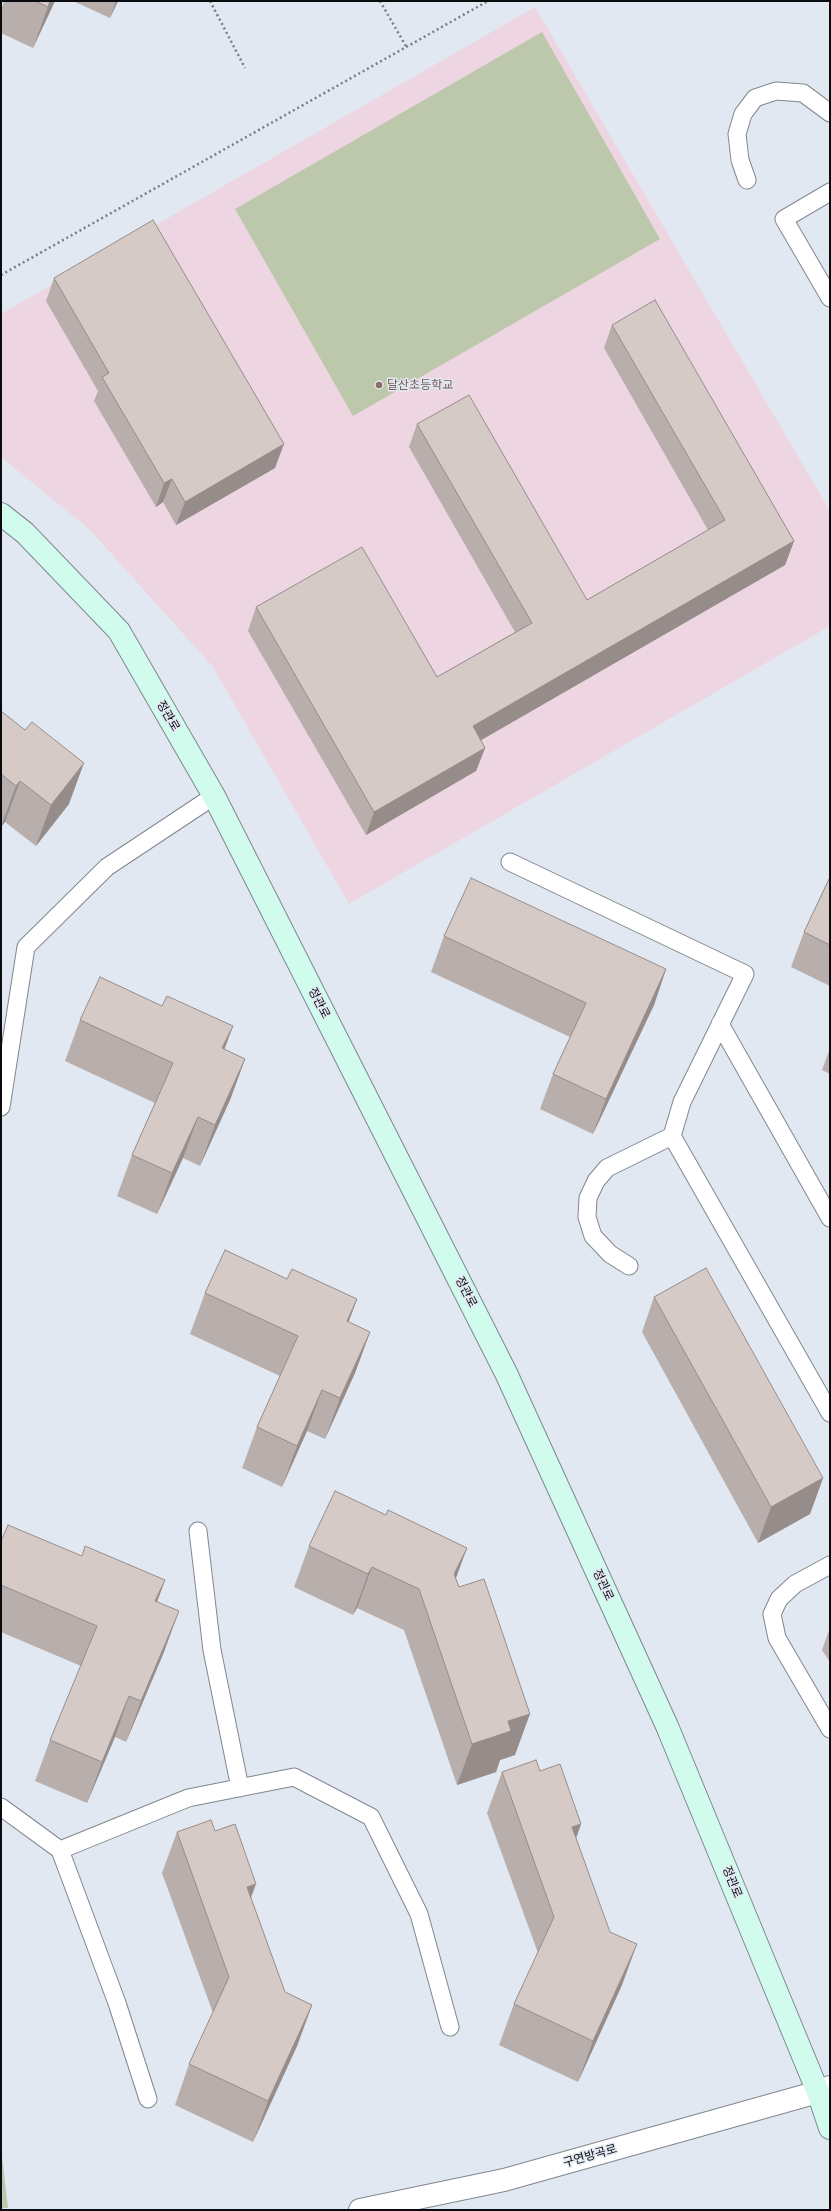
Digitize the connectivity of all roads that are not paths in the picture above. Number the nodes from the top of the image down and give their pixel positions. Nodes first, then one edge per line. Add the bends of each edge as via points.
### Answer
1 (830, 113) edge
2 (747, 180) dead end
3 (830, 192) edge
4 (830, 298) edge
5 (1, 514) edge
6 (214, 796) junction
7 (510, 862) dead end
8 (720, 1024) junction
9 (3, 1075) edge
10 (1, 1107) edge
11 (672, 1136) junction
12 (830, 1218) edge
13 (629, 1266) dead end
14 (830, 1413) edge
15 (198, 1531) dead end
16 (830, 1565) edge
17 (830, 1729) edge
18 (240, 1788) junction
19 (1, 1807) edge
20 (60, 1850) junction
21 (450, 2027) dead end
22 (824, 2089) edge
23 (148, 2099) dead end
24 (830, 2128) edge
25 (360, 2210) edge

1 - 2 lane via 803,93 776,91 755,98 743,114 737,134 740,160
3 - 4 lane via 784,219
5 - 6 street, 정관로 via 25,533 119,631
6 - 9 lane via 107,867 26,946
6 - 22 street, 정관로 via 506,1373 667,1726
7 - 8 lane via 745,974
8 - 11 lane via 682,1102
8 - 12 lane
9 - 10 lane
11 - 13 lane via 607,1168 596,1181 588,1198 587,1217 593,1236 610,1254
11 - 14 lane
15 - 18 lane via 212,1650
16 - 17 lane via 795,1584 779,1599 772,1614 777,1638
18 - 20 lane via 188,1798
18 - 21 lane via 294,1777 372,1817 419,1914
19 - 20 lane
20 - 23 lane via 117,2003
22 - 24 street, 정관로
22 - 25 street, 구연방곡로 via 504,2180

